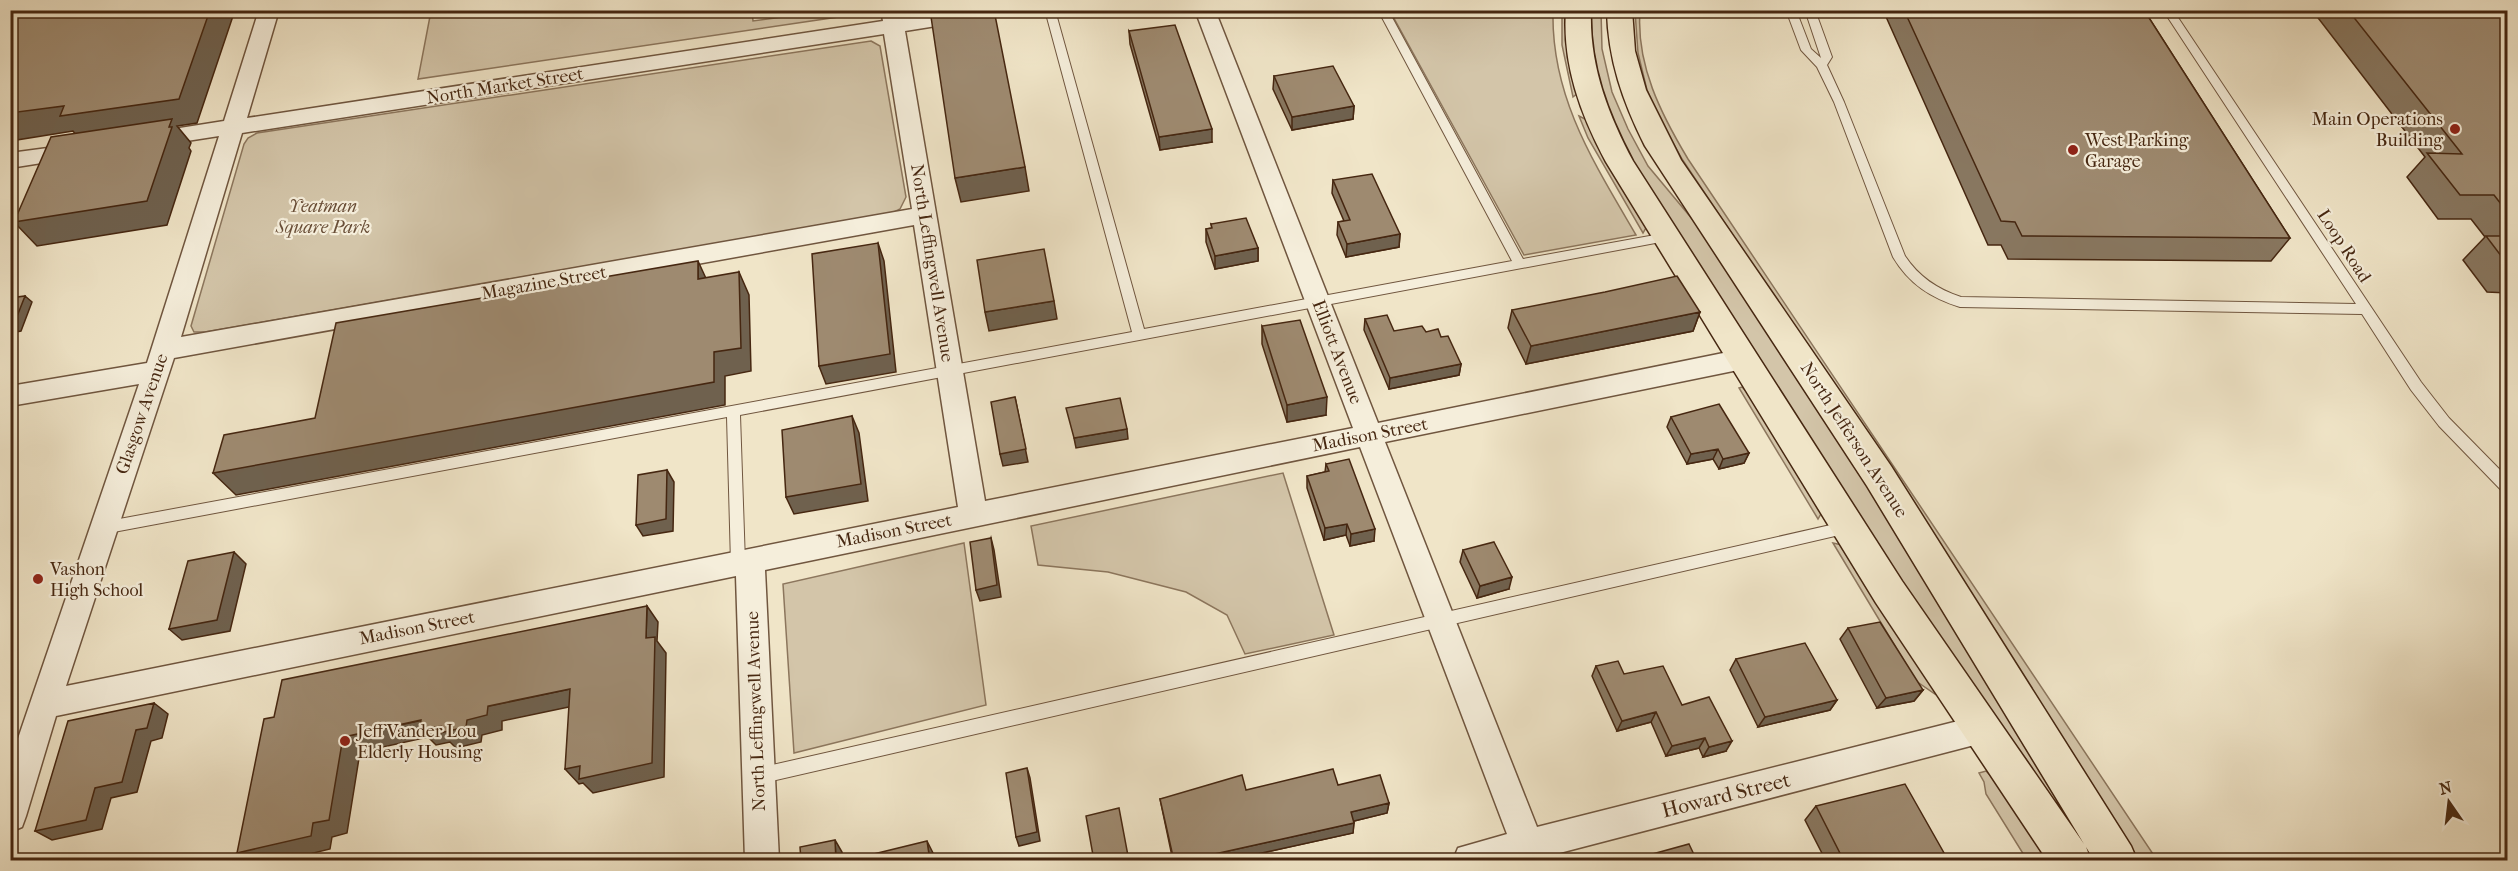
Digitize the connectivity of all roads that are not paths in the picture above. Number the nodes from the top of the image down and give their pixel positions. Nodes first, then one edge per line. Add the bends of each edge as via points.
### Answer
1 (269, 10) edge
2 (999, 10) edge
3 (1050, 10) edge
4 (1205, 10) edge
5 (1383, 10) edge
6 (1578, 10) edge
7 (1619, 10) edge
8 (1791, 10) edge
9 (1810, 10) edge
10 (2168, 10) edge
11 (892, 19) edge
12 (1822, 65) junction
13 (234, 127) junction
14 (128, 143) edge
15 (104, 147) edge
16 (10, 161) edge
17 (924, 215) junction
18 (1666, 237) junction
19 (1520, 264) junction
20 (1317, 302) junction
21 (2364, 309) junction
22 (1139, 335) junction
23 (1743, 359) junction
24 (160, 361) junction
25 (949, 370) junction
26 (10, 396) edge
27 (733, 410) junction
28 (1369, 435) junction
29 (2508, 488) edge
30 (973, 515) junction
31 (1848, 527) junction
32 (103, 528) junction
33 (744, 562) junction
34 (1440, 618) junction
35 (44, 704) junction
36 (1982, 729) junction
37 (759, 776) junction
38 (10, 816) edge
39 (1530, 853) edge
40 (762, 861) edge
41 (1470, 861) edge
42 (2071, 861) edge
43 (2117, 861) edge

1 - 13 street, Glasgow Avenue
2 - 11 street, North Market Street
3 - 22 lane
4 - 20 street, Elliott Avenue
5 - 19 lane
6 - 18 main road via 1583,64 1599,120
7 - 43 main road, North Jefferson Avenue via 1628,75 1663,154 1879,476
8 - 12 lane via 1806,50
9 - 12 lane via 1827,57
10 - 21 lane, Loop Road
11 - 13 street, North Market Street
11 - 17 street, North Leffingwell Avenue
12 - 21 lane via 1899,257 1908,272 1936,294 1960,302
13 - 14 street, North Market Street
13 - 24 street, Glasgow Avenue
15 - 16 street
17 - 24 street, Magazine Street
17 - 25 street, North Leffingwell Avenue
18 - 19 lane
18 - 23 main road
19 - 20 lane
20 - 22 lane
20 - 28 street, Elliott Avenue
21 - 29 lane, Loop Road via 2444,422
22 - 25 lane
23 - 28 street, Madison Street
23 - 31 main road
24 - 26 street, Magazine Street
24 - 32 street, Glasgow Avenue
25 - 27 lane
25 - 30 street, North Leffingwell Avenue
27 - 32 lane
27 - 33 lane
28 - 30 street, Madison Street
28 - 34 street, Elliott Avenue
30 - 33 street, Madison Street
31 - 34 lane
31 - 36 main road
32 - 35 street, Glasgow Avenue
33 - 35 street, Madison Street
33 - 37 street, North Leffingwell Avenue
34 - 37 lane
34 - 39 street, Elliott Avenue
35 - 38 street, Glasgow Avenue
36 - 39 street, Howard Street
36 - 42 main road
37 - 40 street, North Leffingwell Avenue
39 - 41 street, Howard Street

